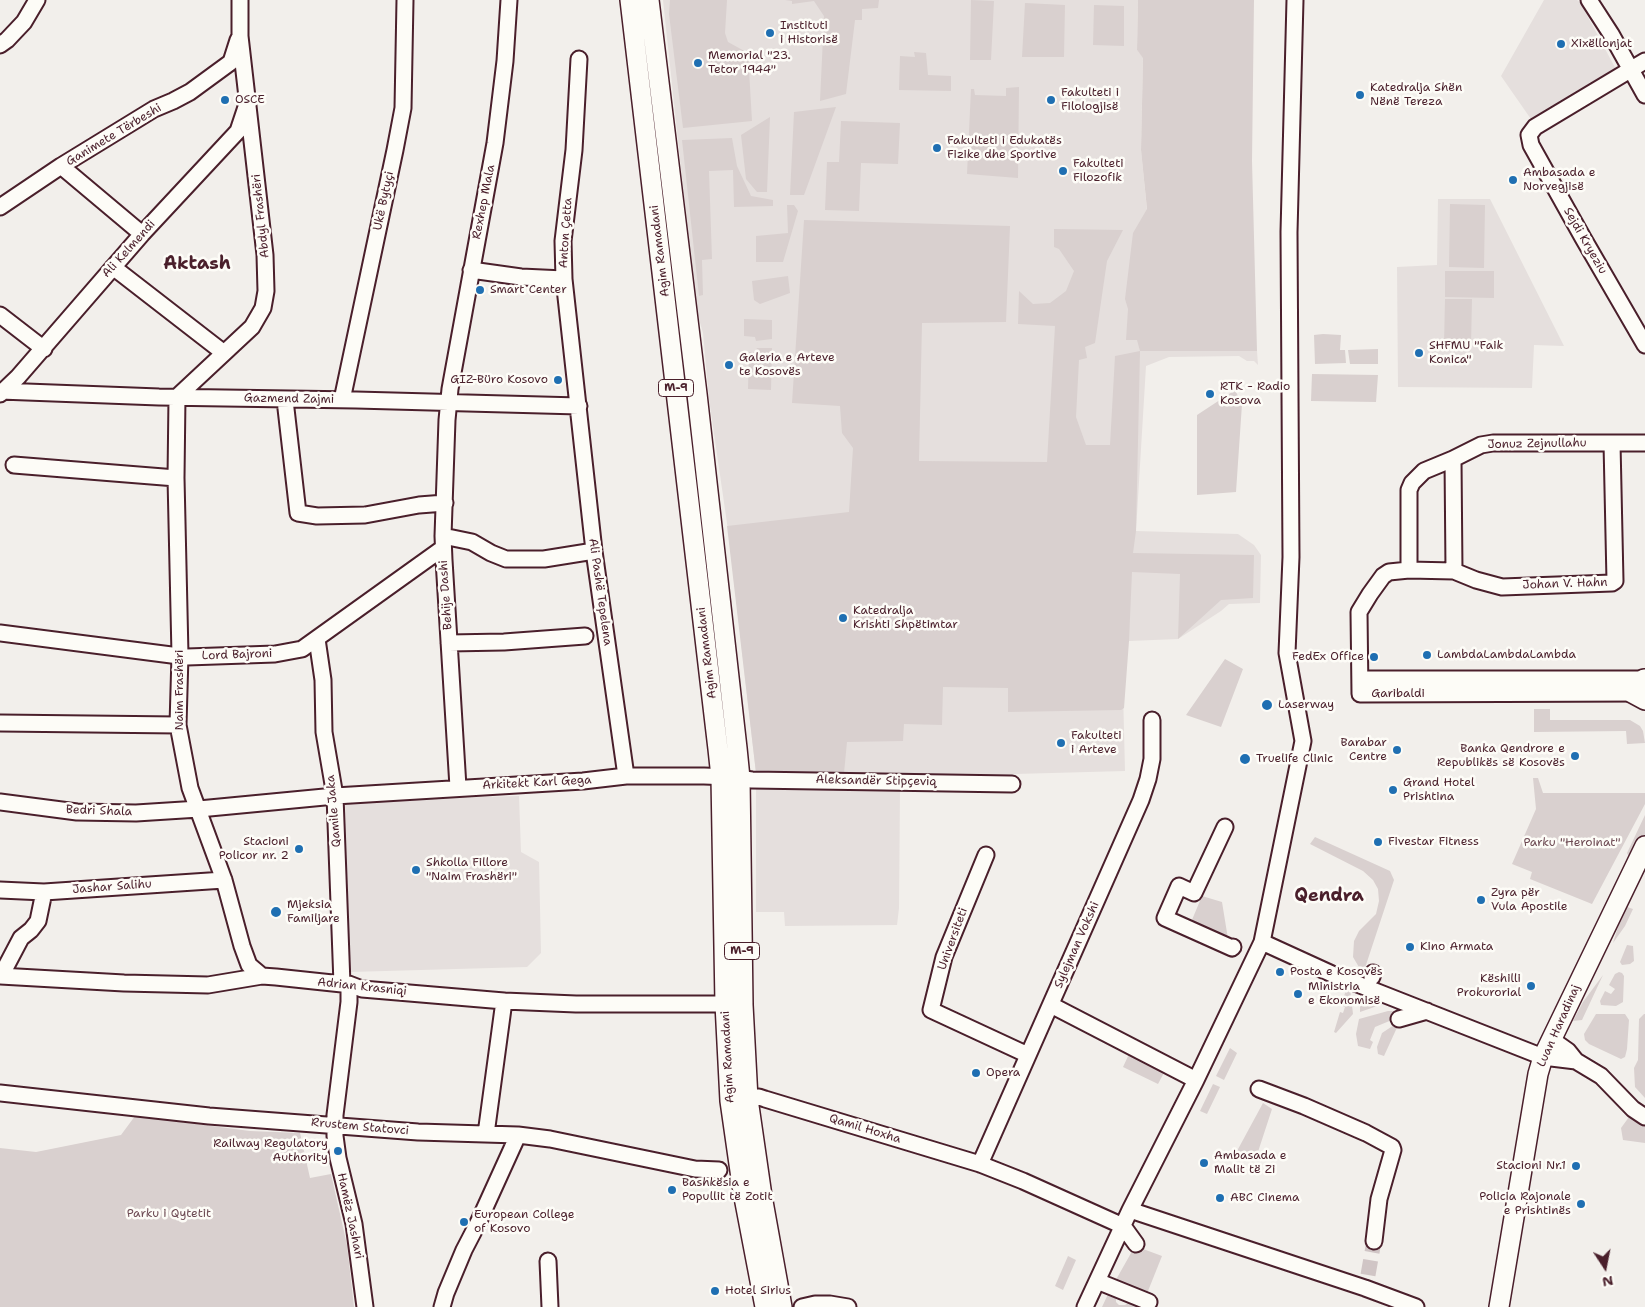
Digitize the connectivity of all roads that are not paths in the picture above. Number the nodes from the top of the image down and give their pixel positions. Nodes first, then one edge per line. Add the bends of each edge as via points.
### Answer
1 (37, 0) edge
2 (240, 0) edge
3 (405, 0) edge
4 (509, 0) edge
5 (649, 0) edge
6 (654, 0) edge
7 (1295, 0) edge
8 (1589, 0) edge
9 (630, 2) edge
10 (651, 21) junction
11 (240, 36) junction
12 (0, 45) edge
13 (580, 59) dead end
14 (1645, 61) edge
15 (1631, 70) junction
16 (1645, 95) edge
17 (248, 100) junction
18 (61, 166) junction
19 (0, 206) edge
20 (142, 234) junction
21 (113, 267) junction
22 (471, 270) junction
23 (564, 280) junction
24 (0, 315) edge
25 (1645, 345) edge
26 (44, 349) junction
27 (224, 353) junction
28 (1, 392) edge
29 (177, 397) junction
30 (285, 400) junction
31 (342, 400) junction
32 (448, 403) junction
33 (579, 406) junction
34 (1612, 443) junction
35 (1645, 443) edge
36 (1454, 459) junction
37 (14, 465) dead end
38 (176, 478) junction
39 (445, 503) junction
40 (443, 542) junction
41 (594, 551) junction
42 (1409, 570) junction
43 (1454, 571) junction
44 (0, 634) edge
45 (585, 636) dead end
46 (317, 639) junction
47 (449, 643) junction
48 (180, 654) junction
49 (1360, 679) joint
50 (1643, 687) edge
51 (1152, 720) dead end
52 (0, 723) edge
53 (178, 725) junction
54 (626, 776) junction
55 (720, 777) junction
56 (740, 778) junction
57 (1012, 784) dead end
58 (458, 787) junction
59 (335, 796) junction
60 (0, 802) edge
61 (199, 809) junction
62 (1225, 827) dead end
63 (1645, 846) edge
64 (986, 855) dead end
65 (224, 880) junction
66 (0, 890) edge
67 (44, 892) junction
68 (1262, 942) junction
69 (1233, 947) dead end
70 (0, 976) edge
71 (262, 976) junction
72 (345, 984) junction
73 (504, 1001) junction
74 (725, 1004) junction
75 (1407, 1004) junction
76 (1051, 1006) junction
77 (1388, 1006) dead end
78 (1427, 1011) junction
79 (1399, 1019) dead end
80 (1551, 1039) junction
81 (1028, 1054) junction
82 (1543, 1057) junction
83 (1576, 1061) junction
84 (1196, 1080) junction
85 (1259, 1089) dead end
86 (0, 1093) edge
87 (748, 1099) junction
88 (1645, 1117) edge
89 (334, 1125) junction
90 (486, 1134) junction
91 (518, 1135) junction
92 (980, 1164) junction
93 (719, 1170) dead end
94 (1130, 1210) junction
95 (1123, 1226) junction
96 (1374, 1241) tunnel mouth
97 (1136, 1244) dead end
98 (548, 1261) dead end
99 (1097, 1281) junction
100 (1149, 1302) dead end
101 (365, 1307) edge
102 (442, 1307) edge
103 (550, 1307) edge
104 (765, 1307) edge
105 (782, 1307) edge
106 (802, 1307) edge
107 (848, 1307) edge
108 (1085, 1307) edge
109 (1416, 1307) edge
110 (1498, 1307) edge

1 - 12 street via 24,22
2 - 11 street, Abdyl Frashëri
3 - 31 street, Ukë Bytyçi via 403,108
4 - 22 street, Rexhep Mala via 495,144
5 - 10 main road, Agim Ramadani / M-9
6 - 10 main road
7 - 68 street via 1289,270 1291,557 1287,653 1303,741
8 - 15 street
9 - 55 main road, Agim Ramadani / M-9
10 - 56 main road, Agim Ramadani / M-9
11 - 17 street, Abdyl Frashëri
11 - 18 street, Ganimete Tërbeshi via 231,62 190,92 154,109
13 - 23 street, Anton Çetta via 563,241
14 - 15 street
15 - 16 street
15 - 25 street, Sejdi Kryeziu via 1535,127 1528,136
17 - 20 street, Ali Kelmendi via 238,131
17 - 27 street, Abdyl Frashëri via 266,291 263,308 252,327
18 - 19 street, Ganimete Tërbeshi
18 - 20 street
20 - 21 street, Ali Kelmendi
21 - 26 street, Ali Kelmendi
21 - 27 street
22 - 23 street
22 - 32 street, Rexhep Mala
23 - 33 street, Anton Çetta
24 - 26 street
26 - 28 street, Ali Kelmendi
27 - 29 street, Abdyl Frashëri
28 - 29 street, Gazmend Zajmi
29 - 30 street, Gazmend Zajmi
29 - 38 street, Naim Frashëri
30 - 31 street, Gazmend Zajmi
30 - 39 street via 298,513 365,515 407,506
31 - 32 street, Gazmend Zajmi
32 - 33 street, Gazmend Zajmi
32 - 39 street, Behije Dashi
33 - 41 street, Ali Pashë Tepelena
34 - 35 street, Jonuz Zejnullahu
34 - 36 street, Jonuz Zejnullahu via 1493,443 1481,445
34 - 43 street, Johan V. Hahn via 1615,581 1502,587
36 - 42 street, Jonuz Zejnullahu via 1424,471 1409,490
36 - 43 street
37 - 38 street
38 - 48 street, Naim Frashëri
39 - 40 street, Behije Dashi
40 - 41 street via 472,542 506,558 544,559
40 - 46 street, Lord Bajroni
40 - 47 street, Behije Dashi
41 - 54 street, Ali Pashë Tepelena
42 - 43 street, Johan V. Hahn
42 - 49 street, Johan V. Hahn via 1383,576 1359,612
44 - 48 street, Lord Bajroni
45 - 47 street
46 - 48 street, Lord Bajroni via 302,649 275,654 187,657
46 - 59 street, Qamile Jaka via 322,671 324,732
47 - 58 street, Behije Dashi
48 - 53 street, Naim Frashëri
49 - 50 street, Garibaldi via 1360,694
51 - 76 street, Sylejman Vokshi via 1152,758 1148,780
52 - 53 street
53 - 61 street, Naim Frashëri via 190,788
54 - 55 street, Arkitekt Karl Gega
54 - 58 street, Arkitekt Karl Gega
55 - 56 street, Arkitekt Karl Gega
55 - 74 main road, Agim Ramadani / M-9
56 - 57 street, Aleksandër Stipçeviq
56 - 87 main road, Agim Ramadani / M-9 via 743,1005
58 - 59 street, Arkitekt Karl Gega
59 - 61 street, Bedri Shala
59 - 72 street, Qamile Jaka
60 - 61 street, Bedri Shala via 77,812
61 - 65 street, Naim Frashëri
62 - 69 street via 1194,893 1179,886 1166,918
63 - 80 main road, Luan Haradinaj
64 - 81 street, Universiteti via 944,957 931,1010
65 - 67 street, Jashar Salihu
65 - 71 street, Naim Frashëri via 249,965
66 - 67 street, Jashar Salihu
67 - 70 street via 38,921 21,938
68 - 75 street via 1353,986
68 - 84 street
70 - 71 street, Adrian Krasniqi via 208,985
71 - 72 street, Adrian Krasniqi
72 - 73 street, Adrian Krasniqi via 362,989
72 - 89 street, Qamile Jaka via 349,1002
73 - 74 street, Adrian Krasniqi
73 - 90 street
74 - 104 main road, Agim Ramadani / M-9 via 730,1101
75 - 77 street
75 - 78 street
76 - 81 street, Sylejman Vokshi
76 - 84 street
78 - 79 street
78 - 82 street
80 - 82 main road, Luan Haradinaj
80 - 83 street
81 - 92 street, Sylejman Vokshi
82 - 83 street
82 - 110 main road, Luan Haradinaj
83 - 88 street via 1600,1076
84 - 94 street
85 - 96 street via 1390,1144 1393,1150 1379,1199
86 - 89 street, Rrustem Statovci via 209,1116
87 - 92 street, Qamil Hoxha via 759,1097
87 - 105 main road, Agim Ramadani / M-9
89 - 90 street, Rrustem Statovci
89 - 101 street, Hamëz Jashari via 338,1158 354,1224
90 - 91 street, Rrustem Statovci
91 - 93 street, Rrustem Statovci via 694,1169
91 - 102 street via 464,1250
92 - 95 street, Qamil Hoxha
94 - 95 street
94 - 109 street via 1366,1282
95 - 97 street
95 - 99 street
98 - 103 street
99 - 100 street
99 - 108 street
106 - 107 street via 815,1304

